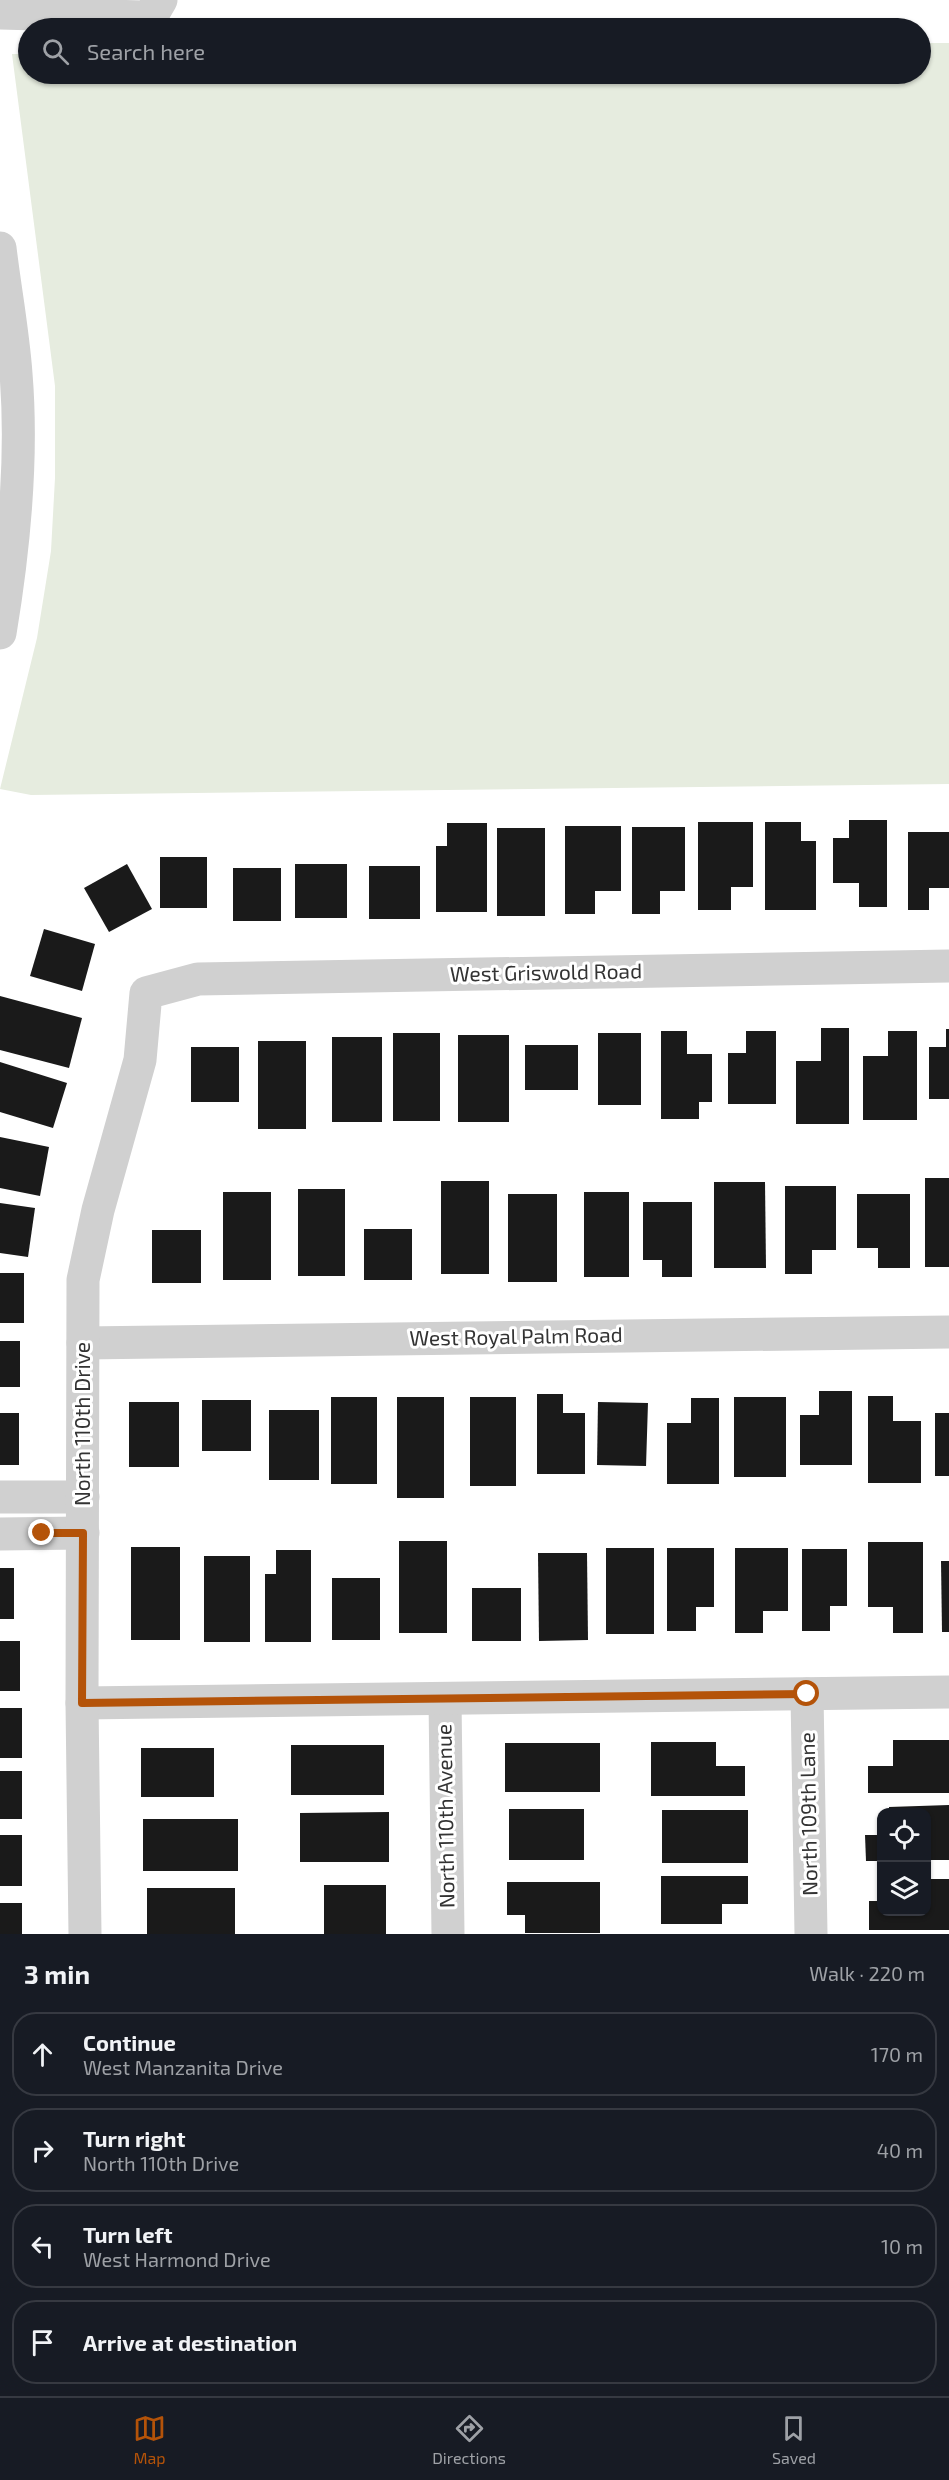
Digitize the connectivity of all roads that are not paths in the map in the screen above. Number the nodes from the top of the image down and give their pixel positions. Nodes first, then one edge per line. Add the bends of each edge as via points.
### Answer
1 (161, 0) edge
2 (92, 8) edge
3 (0, 13) edge
4 (0, 248) edge
5 (0, 633) edge
6 (949, 966) edge
7 (146, 993) joint
8 (949, 1332) edge
9 (83, 1342) junction
10 (0, 1497) edge
11 (83, 1497) junction
12 (83, 1533) junction
13 (0, 1534) edge
14 (949, 1692) edge
15 (807, 1694) junction
16 (445, 1699) junction
17 (82, 1703) junction
18 (85, 1934) edge
19 (448, 1934) edge
20 (811, 1934) edge

1 - 2 street via 154,12 143,17
2 - 3 street
4 - 5 street via 18,407 13,535
6 - 7 street, West Griswold Road via 198,979
7 - 9 street, North 110th Drive via 140,1060 98,1210 83,1280
8 - 9 street, West Royal Palm Road
9 - 11 street, North 110th Drive
10 - 11 street
11 - 12 street, North 110th Drive
12 - 13 street
12 - 17 street, North 110th Drive
14 - 15 street
15 - 16 street
15 - 20 street, North 109th Lane
16 - 17 street
16 - 19 street, North 110th Avenue
17 - 18 street, North 110th Drive

